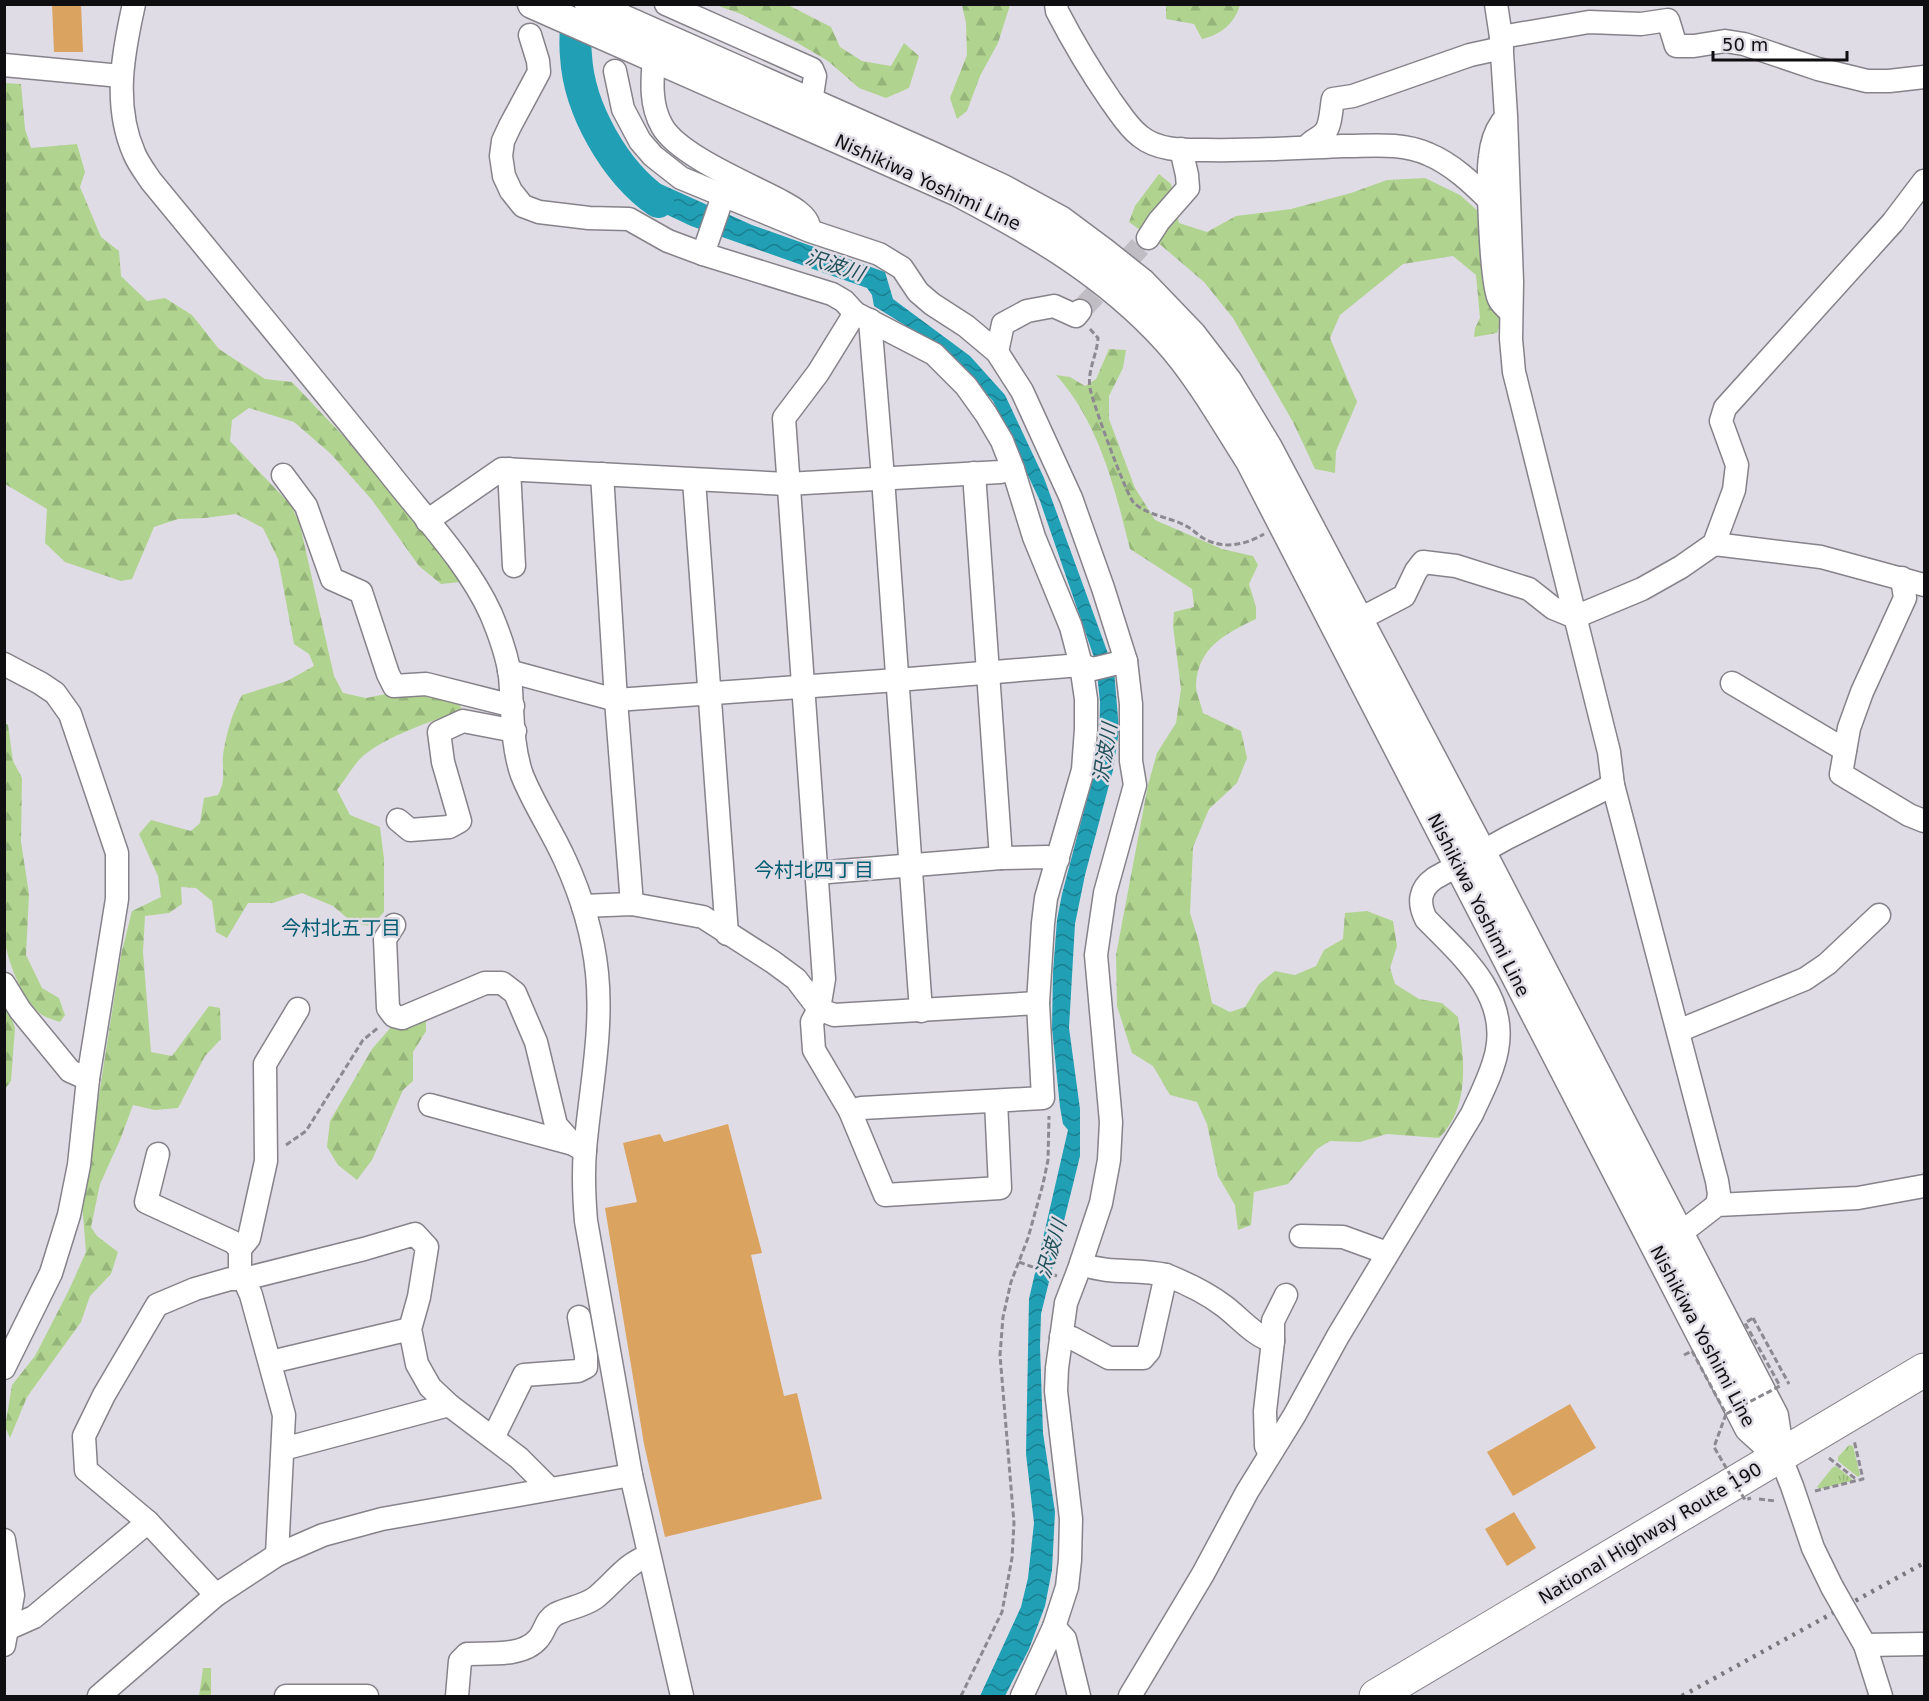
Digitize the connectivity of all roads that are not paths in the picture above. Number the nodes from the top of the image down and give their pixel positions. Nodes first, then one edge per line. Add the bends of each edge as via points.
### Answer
1 (134, 4) edge
2 (666, 4) edge
3 (1056, 4) edge
4 (1496, 4) edge
5 (540, 8) edge
6 (597, 17) edge
7 (530, 35) dead end
8 (1502, 42) junction
9 (654, 58) junction
10 (4, 66) edge
11 (615, 71) dead end
12 (122, 76) junction
13 (1924, 77) edge
14 (811, 102) junction
15 (1506, 116) junction
16 (1307, 147) junction
17 (1181, 149) junction
18 (1924, 181) edge
19 (722, 199) junction
20 (1490, 201) junction
21 (810, 231) junction
22 (1148, 238) tunnel mouth
23 (704, 252) junction
24 (1078, 314) road end
25 (1512, 314) junction
26 (863, 316) junction
27 (997, 352) junction
28 (509, 469) junction
29 (1013, 469) junction
30 (974, 473) junction
31 (602, 474) junction
32 (283, 476) dead end
33 (883, 478) junction
34 (694, 480) junction
35 (787, 484) junction
36 (427, 521) junction
37 (1714, 544) junction
38 (514, 566) dead end
39 (1902, 578) junction
40 (1924, 585) edge
41 (1575, 617) junction
42 (1358, 620) junction
43 (1123, 662) junction
44 (4, 664) edge
45 (1087, 667) junction
46 (509, 671) junction
47 (987, 672) junction
48 (897, 680) junction
49 (1732, 683) dead end
50 (802, 687) junction
51 (709, 693) junction
52 (616, 700) junction
53 (513, 706) junction
54 (515, 731) junction
55 (1845, 750) junction
56 (1613, 784) junction
57 (398, 819) dead end
58 (1924, 821) edge
59 (1001, 858) junction
60 (1058, 859) junction
61 (1470, 859) junction
62 (911, 864) junction
63 (816, 873) junction
64 (632, 904) junction
65 (583, 906) junction
66 (1879, 915) dead end
67 (394, 925) dead end
68 (727, 933) junction
69 (4, 984) edge
70 (1038, 1003) junction
71 (298, 1009) dead end
72 (819, 1009) junction
73 (921, 1011) junction
74 (1678, 1031) junction
75 (88, 1079) junction
76 (996, 1101) junction
77 (430, 1105) dead end
78 (850, 1111) junction
79 (579, 1148) junction
80 (158, 1154) dead end
81 (1924, 1186) edge
82 (1717, 1205) junction
83 (1681, 1233) junction
84 (1301, 1236) dead end
85 (240, 1250) junction
86 (1387, 1253) junction
87 (1074, 1272) junction
88 (1166, 1275) junction
89 (244, 1279) junction
90 (1286, 1295) dead end
91 (579, 1317) dead end
92 (410, 1329) junction
93 (1061, 1337) junction
94 (1273, 1341) junction
95 (271, 1362) junction
96 (4, 1368) edge
97 (1924, 1370) edge
98 (449, 1405) junction
99 (493, 1438) junction
100 (283, 1449) junction
101 (1270, 1454) junction
102 (1780, 1456) junction
103 (631, 1475) junction
104 (550, 1489) junction
105 (148, 1522) junction
106 (4, 1540) edge
107 (277, 1555) junction
108 (649, 1556) junction
109 (216, 1595) junction
110 (1054, 1627) junction
111 (6, 1637) edge
112 (1924, 1644) edge
113 (1865, 1645) junction
114 (99, 1696) edge
115 (286, 1696) edge
116 (367, 1696) edge
117 (457, 1696) edge
118 (682, 1696) edge
119 (1022, 1696) edge
120 (1079, 1696) edge
121 (1130, 1696) edge
122 (1376, 1696) edge
123 (1881, 1696) edge

1 - 12 street
2 - 14 street via 812,69 815,76
3 - 17 street via 1075,47 1126,123 1141,137 1162,147
4 - 8 street
5 - 6 main road, Nishikiwa Yoshimi Line
6 - 9 main road, Nishikiwa Yoshimi Line
6 - 14 main road, Nishikiwa Yoshimi Line
7 - 23 street via 539,72 503,141 501,156 511,192 523,206 539,212 629,219 668,241
8 - 13 street via 1590,22 1641,24 1668,20 1676,46 1725,41 1867,81
8 - 15 street
8 - 16 street via 1353,96 1333,99 1327,131
9 - 21 street via 652,88 662,127 688,151 808,219
9 - 61 main road, Nishikiwa Yoshimi Line via 958,192 1078,260 1132,305 1168,341 1251,461
10 - 12 street
11 - 19 street via 623,109 640,141 681,178
12 - 36 street via 126,126 134,153 151,181
14 - 42 main road, Nishikiwa Yoshimi Line via 1060,220 1142,283 1192,335 1228,382 1268,448
15 - 20 street via 1497,129 1490,157
15 - 25 street
16 - 17 street
16 - 20 street via 1412,148 1453,169
17 - 22 street via 1188,188
18 - 37 street via 1893,222 1725,408 1720,421 1737,465 1734,490
19 - 21 street
19 - 23 street
20 - 25 street via 1494,282 1498,298
21 - 27 street via 879,254 902,268 918,292
23 - 26 street via 832,294
24 - 27 street via 1054,306 1027,310 1003,324
25 - 41 street via 1515,372
26 - 29 street via 934,354 966,386 1002,441
26 - 33 street
26 - 35 street via 784,418
27 - 43 street via 1022,391 1071,498 1103,588
28 - 31 street
28 - 36 street via 502,469
28 - 38 street
29 - 30 street
29 - 45 street via 1034,537
30 - 33 street
30 - 47 street
31 - 34 street
31 - 52 street
32 - 53 street via 306,506 332,579 361,592 394,686 426,684
33 - 35 street
33 - 48 street
34 - 35 street
34 - 51 street
35 - 50 street
36 - 46 street via 461,564 489,610
37 - 39 street via 1821,557
37 - 41 street via 1642,590
39 - 40 street
39 - 55 street via 1905,598 1862,692
41 - 42 street via 1553,608 1528,589 1456,566 1423,562 1404,596
41 - 56 street via 1609,752
42 - 61 main road, Nishikiwa Yoshimi Line
43 - 45 street
43 - 87 street via 1131,704 1135,785 1105,893 1096,955 1111,1122 1109,1160 1101,1203
44 - 75 street via 55,693 70,714 117,853 117,898
45 - 47 street
45 - 60 street via 1083,770
46 - 52 street
46 - 53 street
47 - 48 street
47 - 59 street
48 - 50 street
48 - 62 street
49 - 55 street
50 - 51 street
50 - 63 street
51 - 52 street
51 - 68 street
52 - 64 street
53 - 54 street
54 - 57 street via 463,721 439,732 460,821 449,827 410,830
54 - 65 street via 525,783
55 - 58 street via 1841,774
56 - 61 street
56 - 74 street
59 - 60 street
59 - 62 street
60 - 70 street via 1046,898
61 - 83 main road, Nishikiwa Yoshimi Line
61 - 86 street via 1429,882 1420,905 1426,919 1467,959 1489,994 1500,1031 1497,1052 1472,1114
61 - 102 main road, Nishikiwa Yoshimi Line via 1749,1428
62 - 63 street
62 - 73 street
63 - 72 street via 824,979
64 - 65 street
64 - 68 street via 703,917
65 - 79 street via 593,947 598,1006 597,1040
66 - 74 street via 1827,964 1805,978
67 - 79 street via 386,939 388,1008 394,1016 402,1018 485,983 502,983 515,993 536,1042 556,1125
68 - 72 street via 795,979
69 - 75 street via 70,1071
70 - 73 street
70 - 76 street via 1043,1098
71 - 85 street via 265,1064 266,1161 249,1239
72 - 73 street via 834,1015
72 - 78 street via 812,1022 813,1050
74 - 82 street via 1717,1181
75 - 96 street via 69,1215 51,1273
76 - 78 street
76 - 78 street via 1000,1188 885,1195
77 - 79 street
79 - 103 street via 589,1240
80 - 85 street via 146,1202 233,1242
81 - 82 street via 1858,1198
82 - 83 street
83 - 102 main road, Nishikiwa Yoshimi Line via 1774,1416
84 - 86 street via 1342,1237
85 - 89 street
86 - 101 street
87 - 88 street
87 - 93 street
88 - 93 street via 1149,1351 1143,1358 1109,1358 1072,1338
88 - 94 street via 1222,1304 1263,1338
89 - 92 street via 415,1234 427,1247
89 - 95 street
89 - 105 street via 195,1289 157,1305 84,1436 86,1470
90 - 94 street via 1273,1321
91 - 99 street via 586,1367 524,1375
92 - 95 street
92 - 98 street via 417,1364 430,1387
93 - 110 street via 1056,1391 1071,1520 1067,1587
94 - 101 street via 1265,1411 1266,1446
95 - 100 street via 284,1415
97 - 102 highway, National Highway Route 190
98 - 99 street
98 - 100 street
99 - 104 street
100 - 107 street
101 - 121 street
102 - 113 street, bridge via 1813,1548
102 - 122 highway, National Highway Route 190
103 - 104 street
103 - 108 street
104 - 107 street via 382,1520 322,1535
105 - 109 street
105 - 111 street
106 - 111 street via 13,1595
107 - 109 street
108 - 117 street via 637,1559 593,1599 546,1621 532,1645 511,1652 467,1654 460,1661
108 - 118 street
109 - 114 street
110 - 119 street
110 - 120 street via 1065,1639
112 - 113 street
113 - 123 street
115 - 116 street

